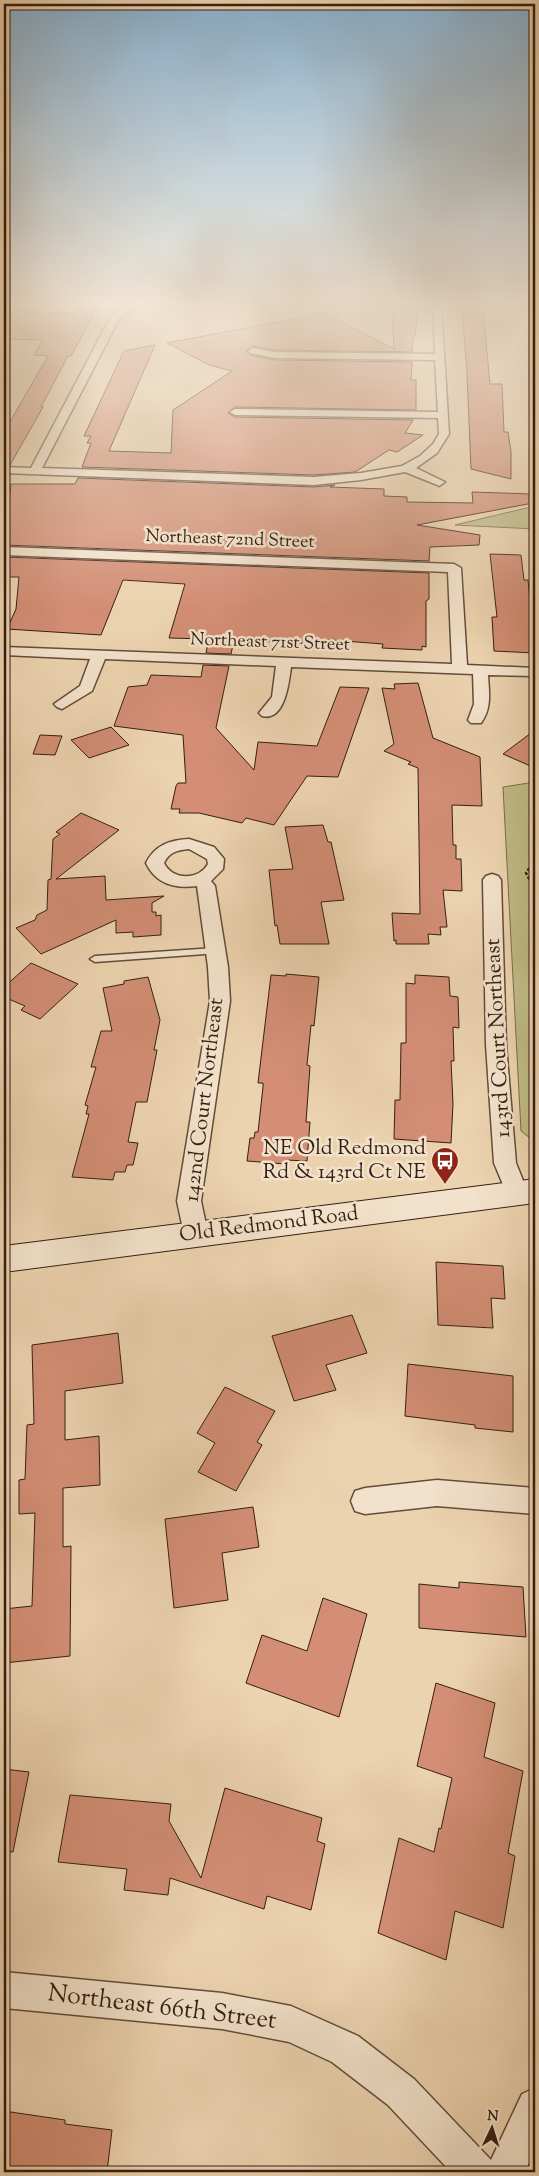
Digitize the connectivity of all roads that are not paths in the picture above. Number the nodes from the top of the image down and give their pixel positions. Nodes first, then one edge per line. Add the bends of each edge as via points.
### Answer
1 (70, 404) edge
2 (443, 404) edge
3 (235, 412) dead end
4 (444, 415) junction
5 (406, 468) junction
6 (4, 470) edge
7 (35, 471) junction
8 (439, 482) dead end
9 (4, 552) edge
10 (4, 651) edge
11 (99, 655) junction
12 (284, 662) junction
13 (460, 669) junction
14 (480, 670) junction
15 (535, 672) edge
16 (62, 704) dead end
17 (268, 713) dead end
18 (476, 720) dead end
19 (201, 879) dead end
20 (492, 880) dead end
21 (215, 951) junction
22 (95, 960) dead end
23 (526, 1192) edge
24 (196, 1234) junction
25 (4, 1260) edge
26 (365, 1501) dead end
27 (535, 1501) edge
28 (4, 1990) edge
29 (535, 2107) edge
30 (477, 2172) edge
31 (505, 2172) edge

1 - 7 street
2 - 4 street
3 - 4 street
4 - 5 street via 444,434 440,444 423,460
5 - 7 street via 365,477 314,480
5 - 8 street
6 - 7 street
9 - 13 street, Northeast 72nd Street via 454,568
10 - 11 street, Northeast 71st Street
11 - 12 street, Northeast 71st Street
11 - 16 street via 87,688
12 - 13 street, Northeast 71st Street
12 - 17 street via 279,697
13 - 14 street, Northeast 71st Street
14 - 15 street, Northeast 71st Street
14 - 18 street via 482,704
19 - 21 street, 142nd Court Northeast via 206,886
20 - 23 street, 143rd Court Northeast via 496,1054 505,1162
21 - 22 lane
21 - 24 street, 142nd Court Northeast via 220,1001 188,1201
23 - 24 main road, Old Redmond Road
24 - 25 main road, Old Redmond Road
26 - 27 street via 437,1494
28 - 30 street, Northeast 66th Street via 222,2011 291,2024 345,2049 401,2092
29 - 31 street

